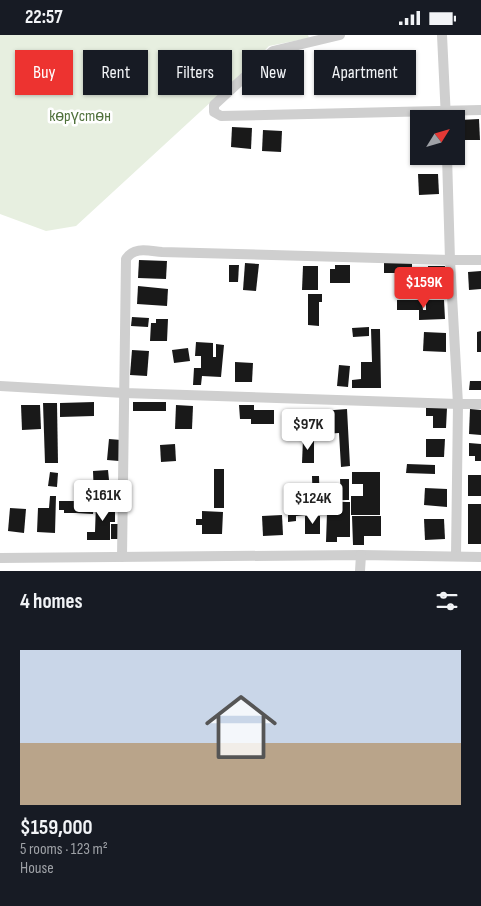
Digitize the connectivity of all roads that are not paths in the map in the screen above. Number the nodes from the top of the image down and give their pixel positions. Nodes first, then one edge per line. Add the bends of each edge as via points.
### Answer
1 (340, 35) edge
2 (442, 35) edge
3 (316, 37) edge
4 (445, 110) edge
5 (481, 110) edge
6 (465, 112) edge
7 (410, 115) edge
8 (447, 165) edge
9 (450, 260) junction
10 (481, 260) edge
11 (0, 386) edge
12 (124, 393) junction
13 (458, 404) junction
14 (481, 404) edge
15 (361, 555) junction
16 (456, 556) junction
17 (122, 557) junction
18 (481, 557) edge
19 (0, 558) edge
20 (360, 571) edge

1 - 3 street
2 - 4 street
3 - 7 street via 273,51 214,105 214,112 221,116
5 - 6 street
8 - 9 street
9 - 10 street
9 - 12 street via 136,250 126,259
9 - 13 street
11 - 12 street
12 - 13 street
12 - 17 street
13 - 14 street
13 - 16 street
15 - 16 street
15 - 17 street
15 - 20 street
16 - 18 street
17 - 19 street

